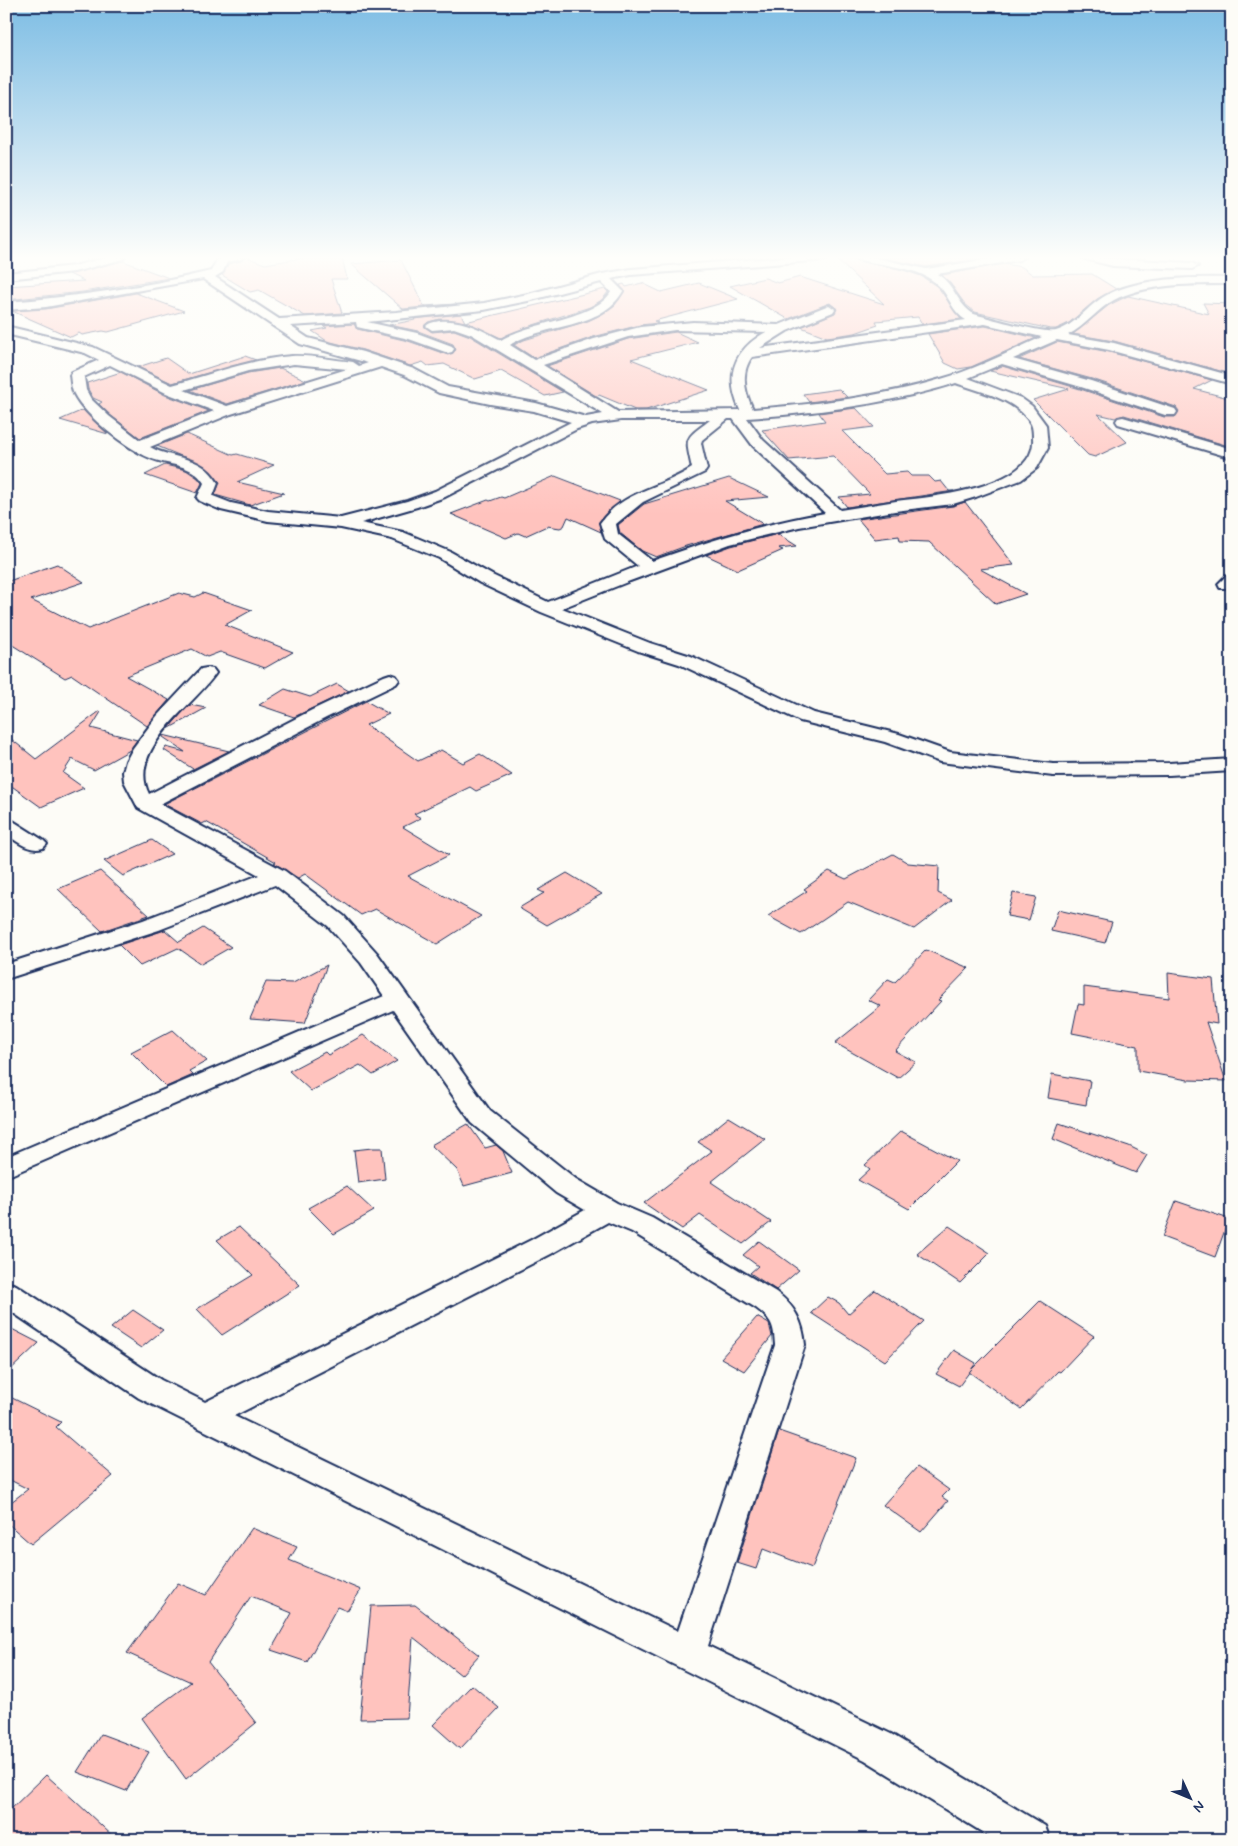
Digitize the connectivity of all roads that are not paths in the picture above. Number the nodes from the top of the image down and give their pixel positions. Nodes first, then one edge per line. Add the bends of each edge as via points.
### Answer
1 (63, 343) edge
2 (312, 343) edge
3 (430, 343) edge
4 (496, 343) edge
5 (504, 343) edge
6 (597, 343) edge
7 (760, 343) edge
8 (825, 343) edge
9 (1039, 343) edge
10 (1094, 343) edge
11 (500, 345) junction
12 (448, 349) dead end
13 (746, 354) junction
14 (110, 360) junction
15 (1000, 360) junction
16 (381, 362) junction
17 (531, 365) junction
18 (366, 367) junction
19 (958, 379) junction
20 (1232, 380) edge
21 (171, 390) junction
22 (226, 411) junction
23 (1170, 412) dead end
24 (614, 414) junction
25 (737, 414) junction
26 (1124, 420) dead end
27 (584, 421) junction
28 (139, 446) junction
29 (1232, 454) edge
30 (836, 515) junction
31 (342, 523) junction
32 (650, 568) junction
33 (548, 608) junction
34 (207, 673) dead end
35 (390, 680) dead end
36 (1232, 765) edge
37 (146, 804) junction
38 (6, 825) edge
39 (36, 844) dead end
40 (277, 876) junction
41 (6, 972) edge
42 (398, 999) junction
43 (6, 1168) edge
44 (608, 1210) junction
45 (6, 1293) edge
46 (205, 1416) junction
47 (688, 1654) junction
48 (1031, 1840) edge

1 - 14 street via 90,350
2 - 16 street
3 - 12 street
4 - 11 street
5 - 11 street
6 - 17 street
7 - 13 street
8 - 13 street
9 - 15 street
10 - 20 street
11 - 17 street
13 - 25 street via 742,363
14 - 21 street
14 - 28 street via 77,375 80,393 120,434
15 - 19 street
15 - 23 street
16 - 18 street
16 - 27 street via 444,390 536,407
17 - 24 street
18 - 21 street via 285,360
18 - 22 street
19 - 25 street via 837,405
19 - 30 street via 1016,401 1027,409 1039,425 1041,448 1032,465 1016,477 960,497
21 - 22 street
22 - 28 street
24 - 25 street
24 - 27 street
25 - 30 street via 758,443
25 - 32 street via 696,438 694,443 700,469 637,498 608,523 611,536
26 - 29 street
27 - 31 street via 440,494
28 - 31 street via 154,455 196,466 207,474 211,483 205,498 226,507 268,516
30 - 32 street via 753,533
31 - 33 street via 397,535 445,555 486,579
32 - 33 street
33 - 36 street via 644,648 685,660 807,718 892,738 947,758 1053,770
34 - 37 street via 153,733 140,753 133,772 136,789
35 - 37 street
37 - 40 street
38 - 39 street
40 - 41 street via 151,926
40 - 42 street via 336,921 370,958
42 - 43 street
42 - 44 street via 481,1117 566,1186
44 - 46 street
44 - 47 street via 642,1225 766,1300 781,1311 789,1326 790,1346
45 - 46 street via 150,1390
46 - 47 street
47 - 48 street via 878,1747

